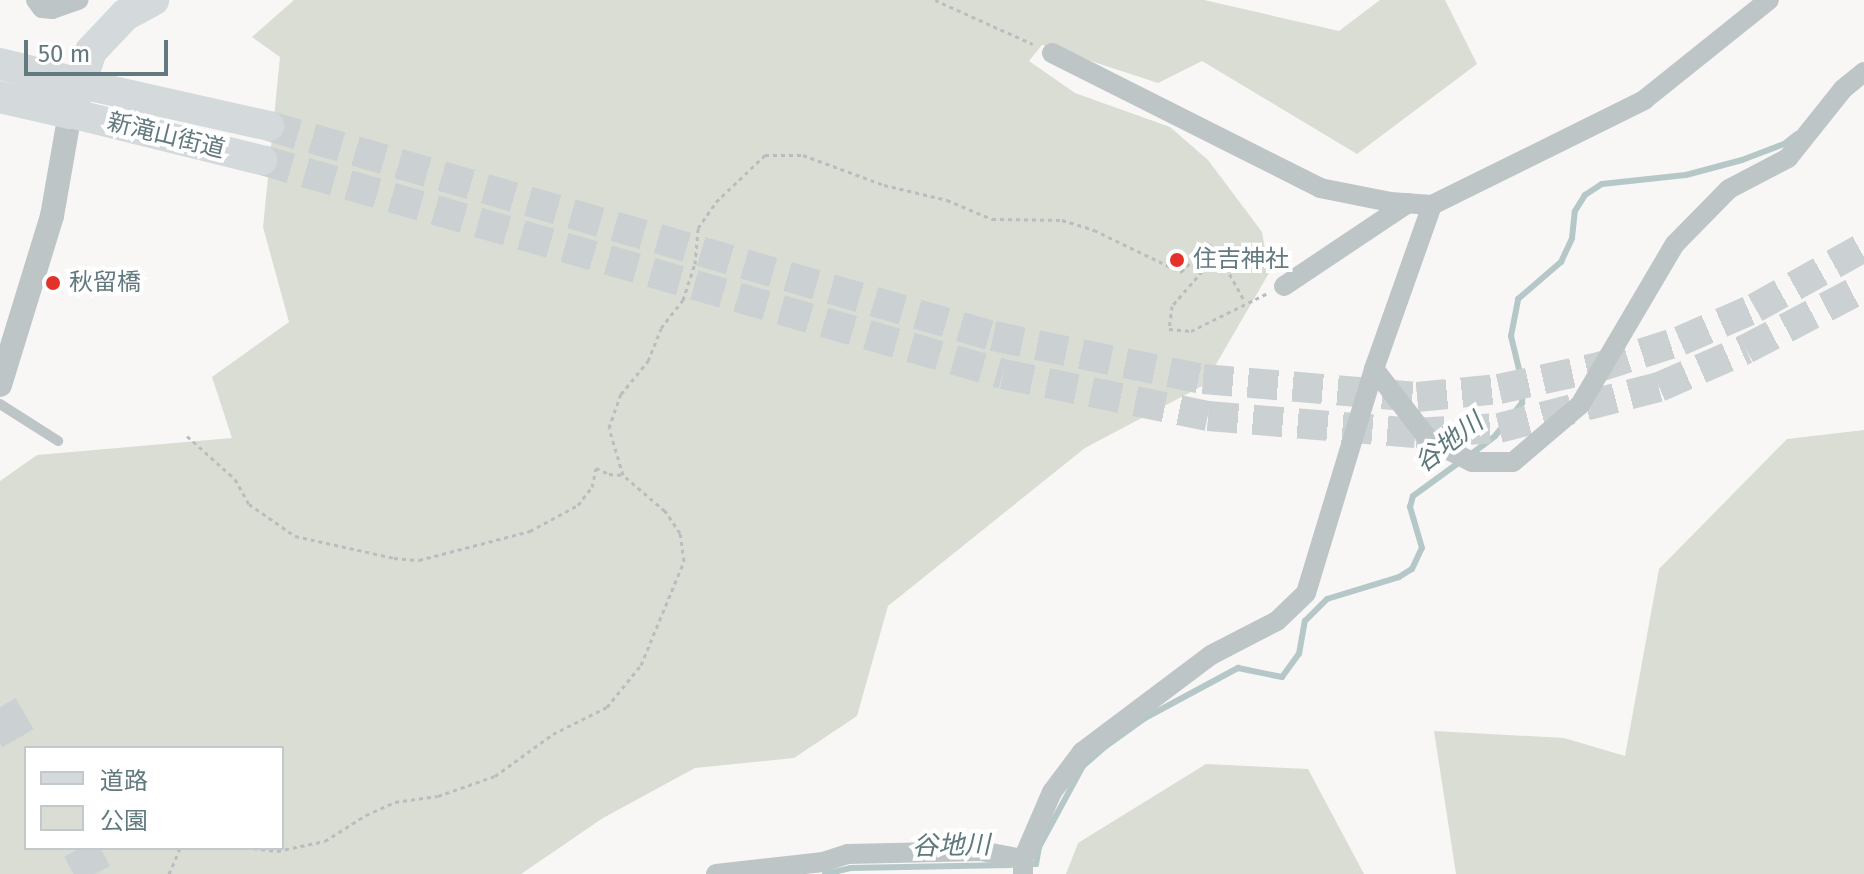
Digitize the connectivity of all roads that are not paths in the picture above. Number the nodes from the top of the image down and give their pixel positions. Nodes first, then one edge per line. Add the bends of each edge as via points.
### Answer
1 (36, 0) edge
2 (78, 0) edge
3 (153, 0) edge
4 (1769, 0) edge
5 (1052, 53) road end
6 (0, 64) edge
7 (1864, 72) edge
8 (0, 97) edge
9 (74, 98) junction
10 (269, 126) tunnel mouth
11 (262, 160) tunnel mouth
12 (1408, 203) junction
13 (1432, 205) junction
14 (1284, 286) road end
15 (1374, 369) junction
16 (0, 385) edge
17 (0, 404) edge
18 (58, 441) dead end
19 (1023, 866) edge
20 (716, 874) edge

1 - 2 street via 42,8 52,9
3 - 9 highway via 125,15 102,37
4 - 13 street via 1644,100
5 - 12 street via 1320,188
6 - 9 highway
7 - 15 street via 1843,89 1788,158 1729,189 1675,244 1580,405 1513,462 1486,464 1462,458 1422,435
8 - 9 highway
9 - 10 main road, 新滝山街道
9 - 11 main road, 新滝山街道
9 - 16 street via 52,216
12 - 13 street
12 - 14 street
13 - 15 street
15 - 19 street via 1306,593 1277,621 1211,655 1082,752 1052,792
17 - 18 lane
19 - 20 street via 981,851 848,854 823,862

